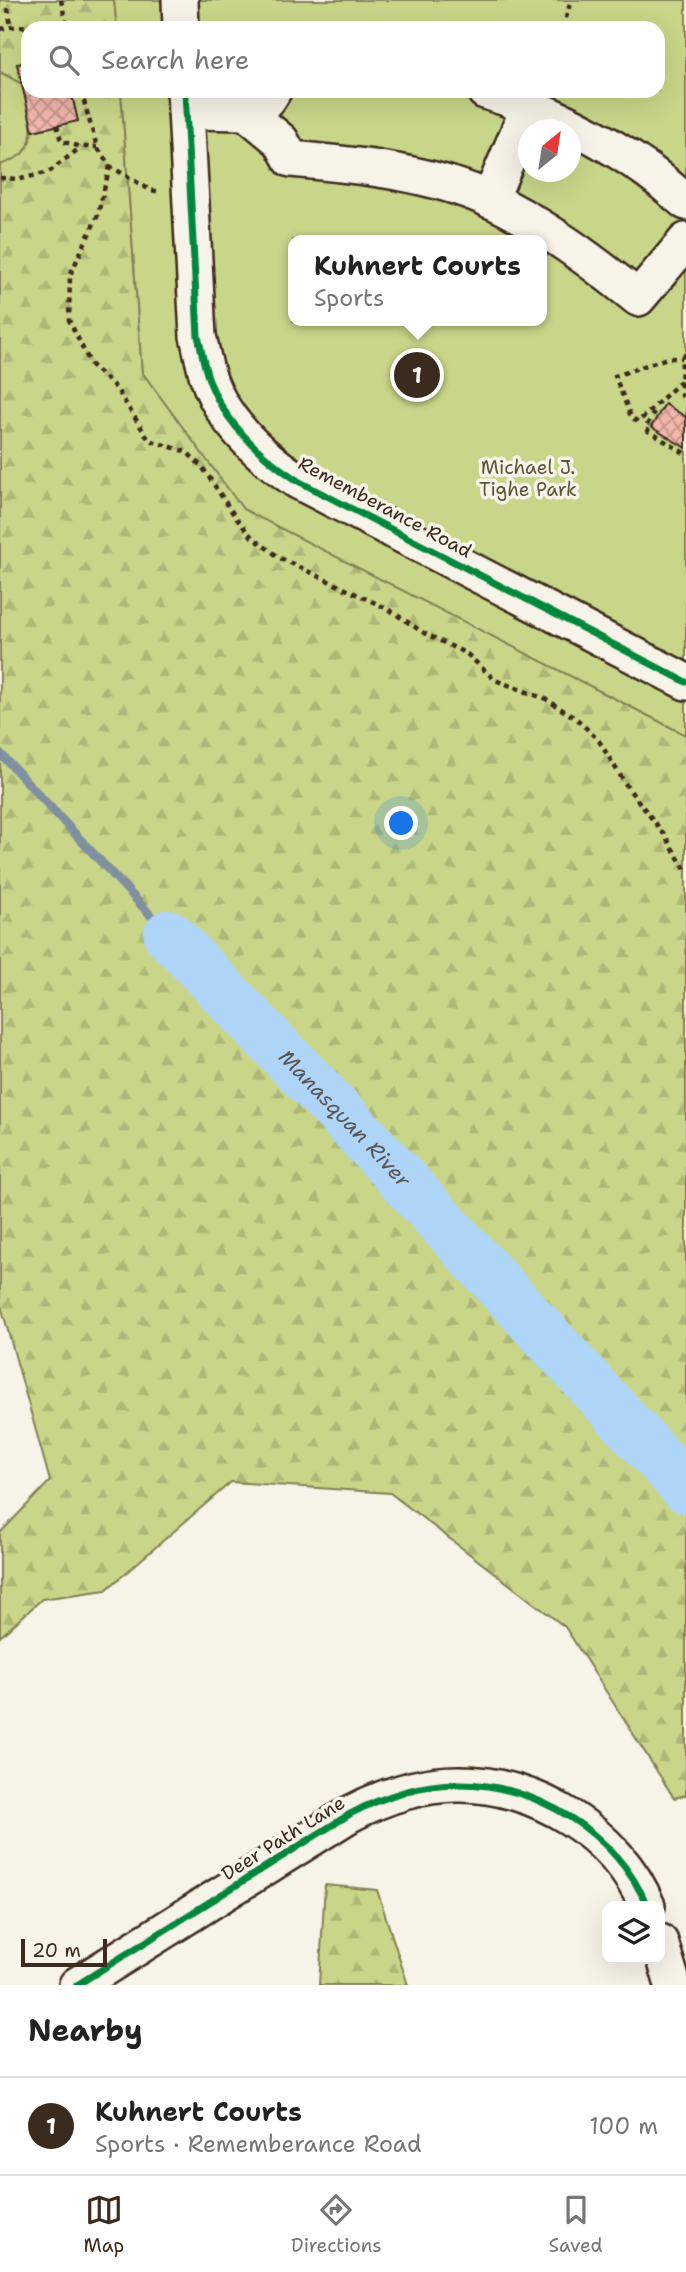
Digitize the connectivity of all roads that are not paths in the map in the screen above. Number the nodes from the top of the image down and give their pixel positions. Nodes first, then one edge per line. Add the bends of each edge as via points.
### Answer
1 (180, 0) edge
2 (181, 21) edge
3 (269, 98) edge
4 (504, 98) edge
5 (185, 101) edge
6 (529, 107) junction
7 (246, 112) junction
8 (490, 200) junction
9 (686, 202) edge
10 (686, 241) edge
11 (686, 681) edge
12 (644, 1901) edge
13 (665, 1959) edge
14 (77, 1985) edge
15 (673, 1985) edge

1 - 2 street
3 - 7 street
4 - 6 street
5 - 7 street
5 - 11 street, Rememberance Road via 198,336 207,375 225,411 253,447 298,481
6 - 8 street
6 - 9 street via 592,136 645,168
7 - 8 street via 281,141 291,159 355,165
8 - 10 street via 554,235 638,298
12 - 14 street, Deer Path Lane via 610,1849 562,1812 520,1793 480,1785 433,1785 392,1794 350,1814
13 - 15 street

